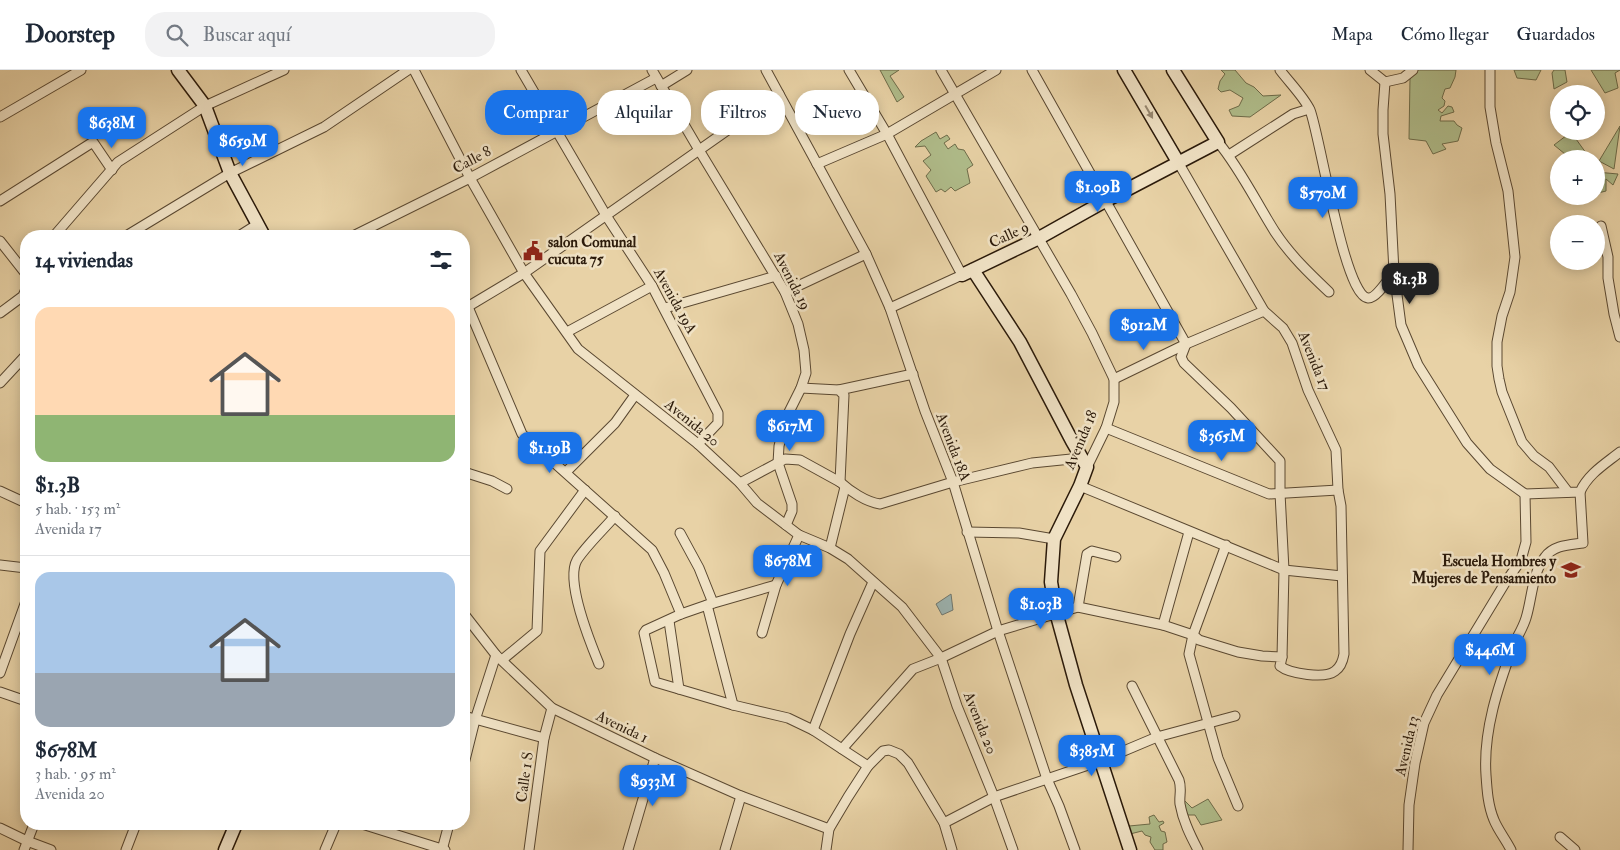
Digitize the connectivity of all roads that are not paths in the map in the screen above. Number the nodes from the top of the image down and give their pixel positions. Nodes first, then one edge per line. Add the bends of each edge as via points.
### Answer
1 (81, 70) edge
2 (178, 70) edge
3 (284, 70) edge
4 (408, 70) edge
5 (414, 70) edge
6 (520, 70) edge
7 (687, 70) edge
8 (766, 70) edge
9 (849, 70) edge
10 (941, 70) edge
11 (996, 70) edge
12 (1032, 70) edge
13 (1124, 70) edge
14 (1173, 70) edge
15 (1280, 70) edge
16 (1370, 70) edge
17 (1413, 70) edge
18 (1490, 70) edge
19 (657, 78) edge
20 (1385, 82) junction
21 (532, 90) edge
22 (777, 90) edge
23 (956, 93) junction
24 (785, 105) edge
25 (205, 106) junction
26 (1309, 109) junction
27 (587, 114) edge
28 (0, 117) edge
29 (887, 134) junction
30 (547, 135) edge
31 (559, 135) edge
32 (720, 135) edge
33 (1218, 142) junction
34 (699, 150) junction
35 (1228, 154) junction
36 (1178, 162) junction
37 (817, 164) junction
38 (112, 170) junction
39 (230, 173) junction
40 (470, 178) junction
41 (0, 201) edge
42 (1105, 201) junction
43 (607, 216) junction
44 (258, 224) junction
45 (59, 230) edge
46 (136, 230) edge
47 (248, 230) edge
48 (261, 230) edge
49 (364, 230) edge
50 (1039, 238) junction
51 (0, 241) edge
52 (1605, 244) edge
53 (866, 254) junction
54 (20, 266) edge
55 (968, 272) junction
56 (1394, 272) junction
57 (524, 273) junction
58 (776, 276) junction
59 (652, 286) junction
60 (786, 292) junction
61 (1329, 292) dead end
62 (20, 299) edge
63 (470, 306) edge
64 (665, 308) junction
65 (890, 308) junction
66 (1264, 311) junction
67 (0, 313) edge
68 (470, 317) edge
69 (567, 332) junction
70 (1620, 337) edge
71 (1186, 344) junction
72 (20, 361) edge
73 (913, 374) junction
74 (1114, 379) junction
75 (0, 383) edge
76 (801, 388) junction
77 (839, 390) junction
78 (634, 395) junction
79 (1106, 428) junction
80 (698, 444) junction
81 (1620, 452) edge
82 (1084, 462) junction
83 (778, 463) junction
84 (566, 472) junction
85 (470, 474) edge
86 (953, 482) junction
87 (740, 483) junction
88 (842, 485) junction
89 (1080, 486) junction
90 (507, 489) dead end
91 (585, 490) junction
92 (1338, 490) junction
93 (0, 491) edge
94 (1568, 492) junction
95 (1580, 492) junction
96 (1280, 494) junction
97 (1525, 494) junction
98 (20, 500) edge
99 (615, 516) junction
100 (786, 525) junction
101 (967, 532) junction
102 (1190, 532) junction
103 (680, 533) dead end
104 (799, 535) junction
105 (1054, 540) junction
106 (1226, 545) junction
107 (830, 548) junction
108 (1116, 558) dead end
109 (0, 565) edge
110 (20, 567) edge
111 (1284, 570) junction
112 (1342, 576) junction
113 (873, 582) junction
114 (776, 585) junction
115 (710, 604) junction
116 (1078, 607) junction
117 (1056, 612) junction
118 (682, 614) junction
119 (20, 618) edge
120 (470, 621) edge
121 (668, 621) junction
122 (1163, 625) junction
123 (998, 631) junction
124 (762, 632) dead end
125 (1193, 635) junction
126 (499, 657) junction
127 (1282, 657) junction
128 (941, 658) junction
129 (599, 664) dead end
130 (0, 673) edge
131 (1132, 686) dead end
132 (679, 689) junction
133 (0, 692) edge
134 (20, 699) edge
135 (733, 705) junction
136 (552, 708) junction
137 (1235, 716) dead end
138 (470, 718) edge
139 (475, 720) junction
140 (1207, 722) junction
141 (813, 730) junction
142 (1157, 737) junction
143 (544, 738) junction
144 (470, 740) edge
145 (842, 749) junction
146 (655, 758) junction
147 (1100, 761) junction
148 (868, 766) junction
149 (1047, 779) junction
150 (741, 796) junction
151 (994, 797) junction
152 (1238, 806) dead end
153 (944, 823) junction
154 (0, 828) edge
155 (829, 829) junction
156 (32, 830) edge
157 (134, 830) edge
158 (233, 830) edge
159 (333, 830) edge
160 (381, 830) edge
161 (448, 830) edge
162 (1560, 837) dead end
163 (26, 846) edge
164 (51, 850) edge
165 (126, 850) edge
166 (225, 850) edge
167 (325, 850) edge
168 (443, 850) edge
169 (529, 850) edge
170 (628, 850) edge
171 (725, 850) edge
172 (826, 850) edge
173 (952, 850) edge
174 (1013, 850) edge
175 (1075, 850) edge
176 (1130, 850) edge
177 (1198, 850) edge
178 (1408, 850) edge
179 (1511, 850) edge
180 (1575, 850) edge

1 - 28 street
2 - 25 street
3 - 25 street
4 - 39 street via 324,127
5 - 40 street, Avenida 20
6 - 21 street, Avenida 19A
7 - 19 street, Calle 8
8 - 22 street, Avenida 18A
9 - 29 street
10 - 23 street, Avenida 18
11 - 23 street
12 - 42 street
13 -> 36 street, Avenida 17
14 - 33 street
15 - 26 street
16 - 20 street
17 - 20 street via 1403,78
18 - 94 street via 1490,107 1508,191 1515,257 1497,342 1499,379 1522,442 1549,467
19 - 27 street, Calle 8
19 - 34 street, Avenida 19
20 - 56 street via 1383,134
23 - 29 street
23 - 50 street, Avenida 18
24 - 37 street, Avenida 18A
25 - 38 street via 118,162
25 - 39 street
26 - 35 street via 1294,114
26 - 56 street via 1340,240 1362,296 1374,296
29 - 37 street
29 - 55 street
30 - 40 street, Calle 8
31 - 43 street, Avenida 19A
32 - 34 street
33 - 35 street
33 - 36 street, Calle 9
34 - 43 street
34 - 58 street, Avenida 19
35 - 61 street via 1276,234
36 - 42 street, Calle 9
36 - 66 street, Avenida 17
37 - 53 street, Avenida 18A
38 - 41 street via 93,142
38 - 45 street
39 - 44 street
39 - 46 street
40 - 49 street, Calle 8
40 - 57 street, Avenida 20
42 - 50 street, Calle 9
42 - 71 street
43 - 57 street
43 - 59 street, Avenida 19A
44 - 47 street
44 - 48 street
50 - 55 street, Calle 9
50 - 74 street, Avenida 18
51 - 54 street
52 - 70 street
53 - 60 street
53 - 65 street, Avenida 18A
55 - 65 street, Calle 9
55 - 82 street via 1020,342
56 - 97 street via 1401,325 1418,365 1467,443 1490,469
57 - 63 street
57 - 69 street, Avenida 20
58 - 60 street, Avenida 19
58 - 64 street
59 - 64 street, Avenida 19A
59 - 69 street
60 - 76 street, Avenida 19 via 804,350 806,374
62 - 67 street
64 - 80 street, Avenida 19A via 718,413 718,423
65 - 73 street, Avenida 18A
66 - 71 street
66 - 92 street, Avenida 17 via 1283,328 1292,343 1308,390 1336,450
68 - 84 street via 522,434
69 - 78 street, Avenida 20 via 578,349
71 - 74 street
71 - 96 street via 1181,357 1184,364 1232,408 1279,459
72 - 75 street
73 - 77 street
73 - 86 street, Avenida 18A
74 - 79 street, Avenida 18 via 1114,402
76 - 77 street
76 - 83 street, Avenida 19 via 786,418
77 - 88 street via 844,395
78 - 80 street, Avenida 20
78 - 84 street via 615,423
79 - 82 street, Avenida 18
79 - 96 street via 1269,494
80 - 87 street, Avenida 20
81 - 95 street via 1591,475
82 - 86 street via 1032,463
82 - 89 street, Avenida 18
83 - 87 street
83 - 88 street via 785,459 800,460
83 - 100 street, Avenida 19 via 792,504
84 - 91 street
85 - 90 street via 492,480
86 - 88 street via 880,504 872,503
86 - 101 street, Avenida 18A
87 - 100 street, Avenida 20 via 757,503
88 - 107 street
89 - 102 street
89 - 105 street, Avenida 18
91 - 99 street
91 - 126 street via 540,551 536,631
92 - 96 street
92 - 112 street, Avenida 17
93 - 98 street
94 - 95 street
94 - 97 street
95 - 179 street via 1583,543 1554,548 1539,566 1525,619 1496,694 1491,719 1486,753 1489,804 1494,821
96 - 111 street
97 - 178 street, Avenida 13 via 1526,542 1522,560 1437,695 1424,723 1409,805
99 - 118 street via 652,550
99 - 129 street via 576,561 574,574 576,596
100 - 104 street, Avenida 20
101 - 105 street via 1019,533
101 - 123 street, Avenida 18A
102 - 106 street
102 - 122 street
103 - 115 street via 698,568
104 - 107 street, Avenida 20
104 - 114 street
105 - 117 street, Avenida 18 via 1051,582
106 - 111 street
106 - 125 street
107 - 113 street, Avenida 20 via 848,559
108 - 116 street via 1092,551 1087,554
109 - 110 street
111 - 112 street
111 - 127 street
112 - 127 street, Avenida 17 via 1344,654 1335,672 1312,675 1287,670 1280,666
113 - 128 street, Avenida 20 via 902,608
113 - 141 street
114 - 115 street
114 - 124 street
115 - 118 street
115 - 135 street
116 - 117 street
116 - 122 street
117 - 123 street
117 - 147 street, Avenida 18
118 - 121 street
119 - 130 street
120 - 126 street, Avenida 1
121 - 132 street
121 - 132 street via 644,633 655,682
122 - 125 street
123 - 128 street
123 - 149 street, Avenida 18A
125 - 127 street via 1199,640 1238,652
125 - 140 street via 1189,654
126 - 136 street, Avenida 1
126 - 139 street
128 - 145 street via 906,675
128 - 151 street, Avenida 20
131 - 142 street
132 - 135 street
133 - 134 street
135 - 141 street via 788,718
136 - 143 street, Calle 1 S
136 - 146 street, Avenida 1
137 - 140 street
138 - 139 street
139 - 143 street
139 - 144 street
140 - 142 street
140 - 152 street
141 - 145 street
142 - 147 street
142 - 177 street via 1179,780 1183,817
143 - 169 street, Calle 1 S
145 - 148 street
146 - 150 street, Avenida 1
146 - 170 street
147 - 149 street
147 - 176 street, Avenida 18
148 - 153 street via 883,751 899,754 908,763
148 - 155 street
149 - 151 street
149 - 175 street, Avenida 18A
150 - 155 street, Avenida 1
150 - 171 street
151 - 153 street
151 - 174 street, Avenida 20
153 - 173 street
154 - 163 street
155 - 172 street
156 - 163 street
157 - 165 street
158 - 166 street
159 - 167 street
160 - 168 street
161 - 168 street
162 - 180 street
163 - 164 street

